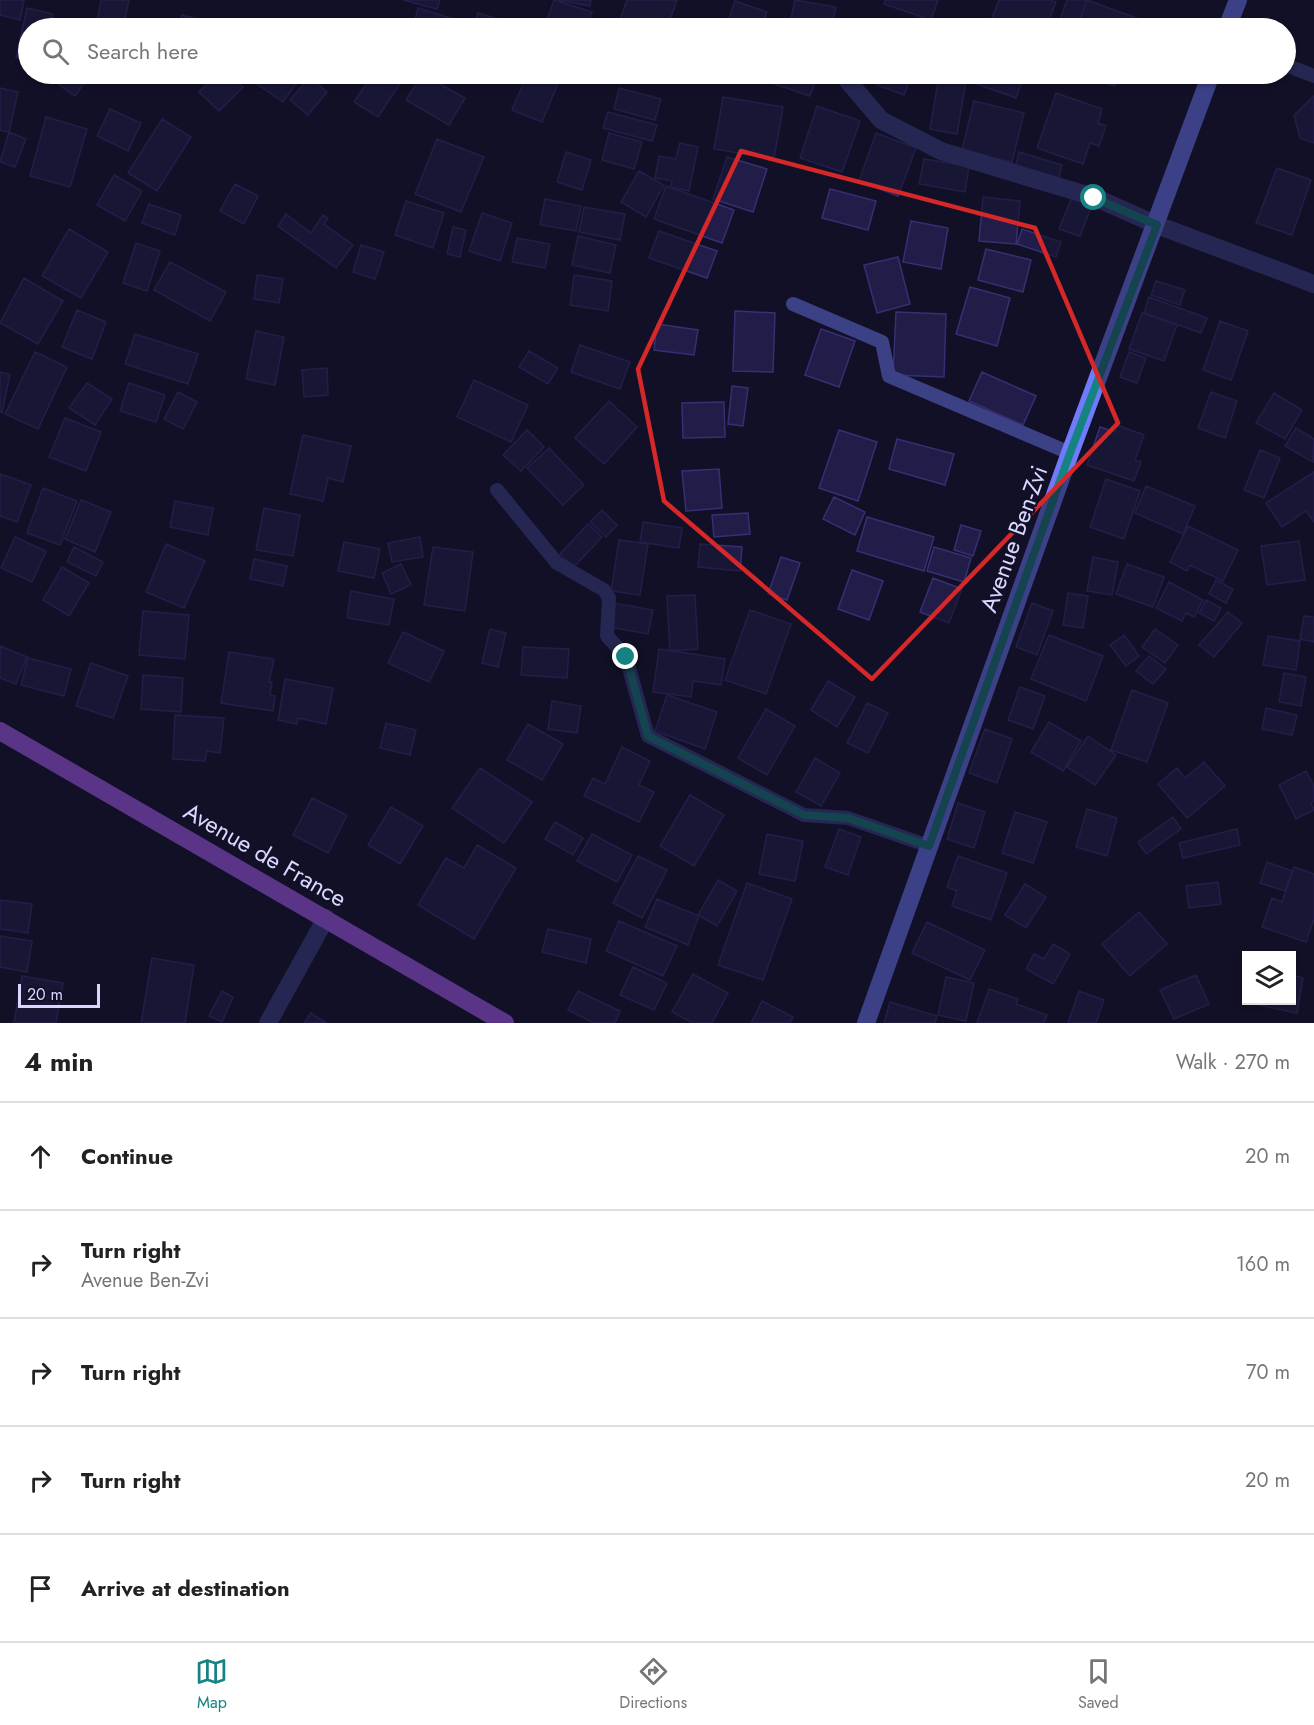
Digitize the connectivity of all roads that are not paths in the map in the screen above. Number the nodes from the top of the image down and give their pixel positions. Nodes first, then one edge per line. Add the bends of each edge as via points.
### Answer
1 (1238, 0) edge
2 (1231, 18) edge
3 (1296, 69) edge
4 (1314, 76) edge
5 (850, 84) edge
6 (1207, 84) edge
7 (1157, 225) junction
8 (1314, 284) edge
9 (793, 304) dead end
10 (1070, 453) junction
11 (497, 490) dead end
12 (0, 730) edge
13 (929, 846) junction
14 (326, 918) junction
15 (268, 1023) edge
16 (505, 1023) edge
17 (866, 1023) edge

1 - 2 street
3 - 4 lane
5 - 7 street via 881,120 941,151 1094,198
6 - 7 street, Avenue Ben-Zvi
7 - 8 street
7 - 10 street, Avenue Ben-Zvi
9 - 10 lane via 882,342 889,376
10 - 13 street, Avenue Ben-Zvi
11 - 13 lane via 557,562 604,590 609,598 607,636 626,657 648,736 804,815 848,818
12 - 14 main road, Avenue de France
13 - 17 street, Avenue Ben-Zvi
14 - 15 street
14 - 16 main road, Avenue de France

